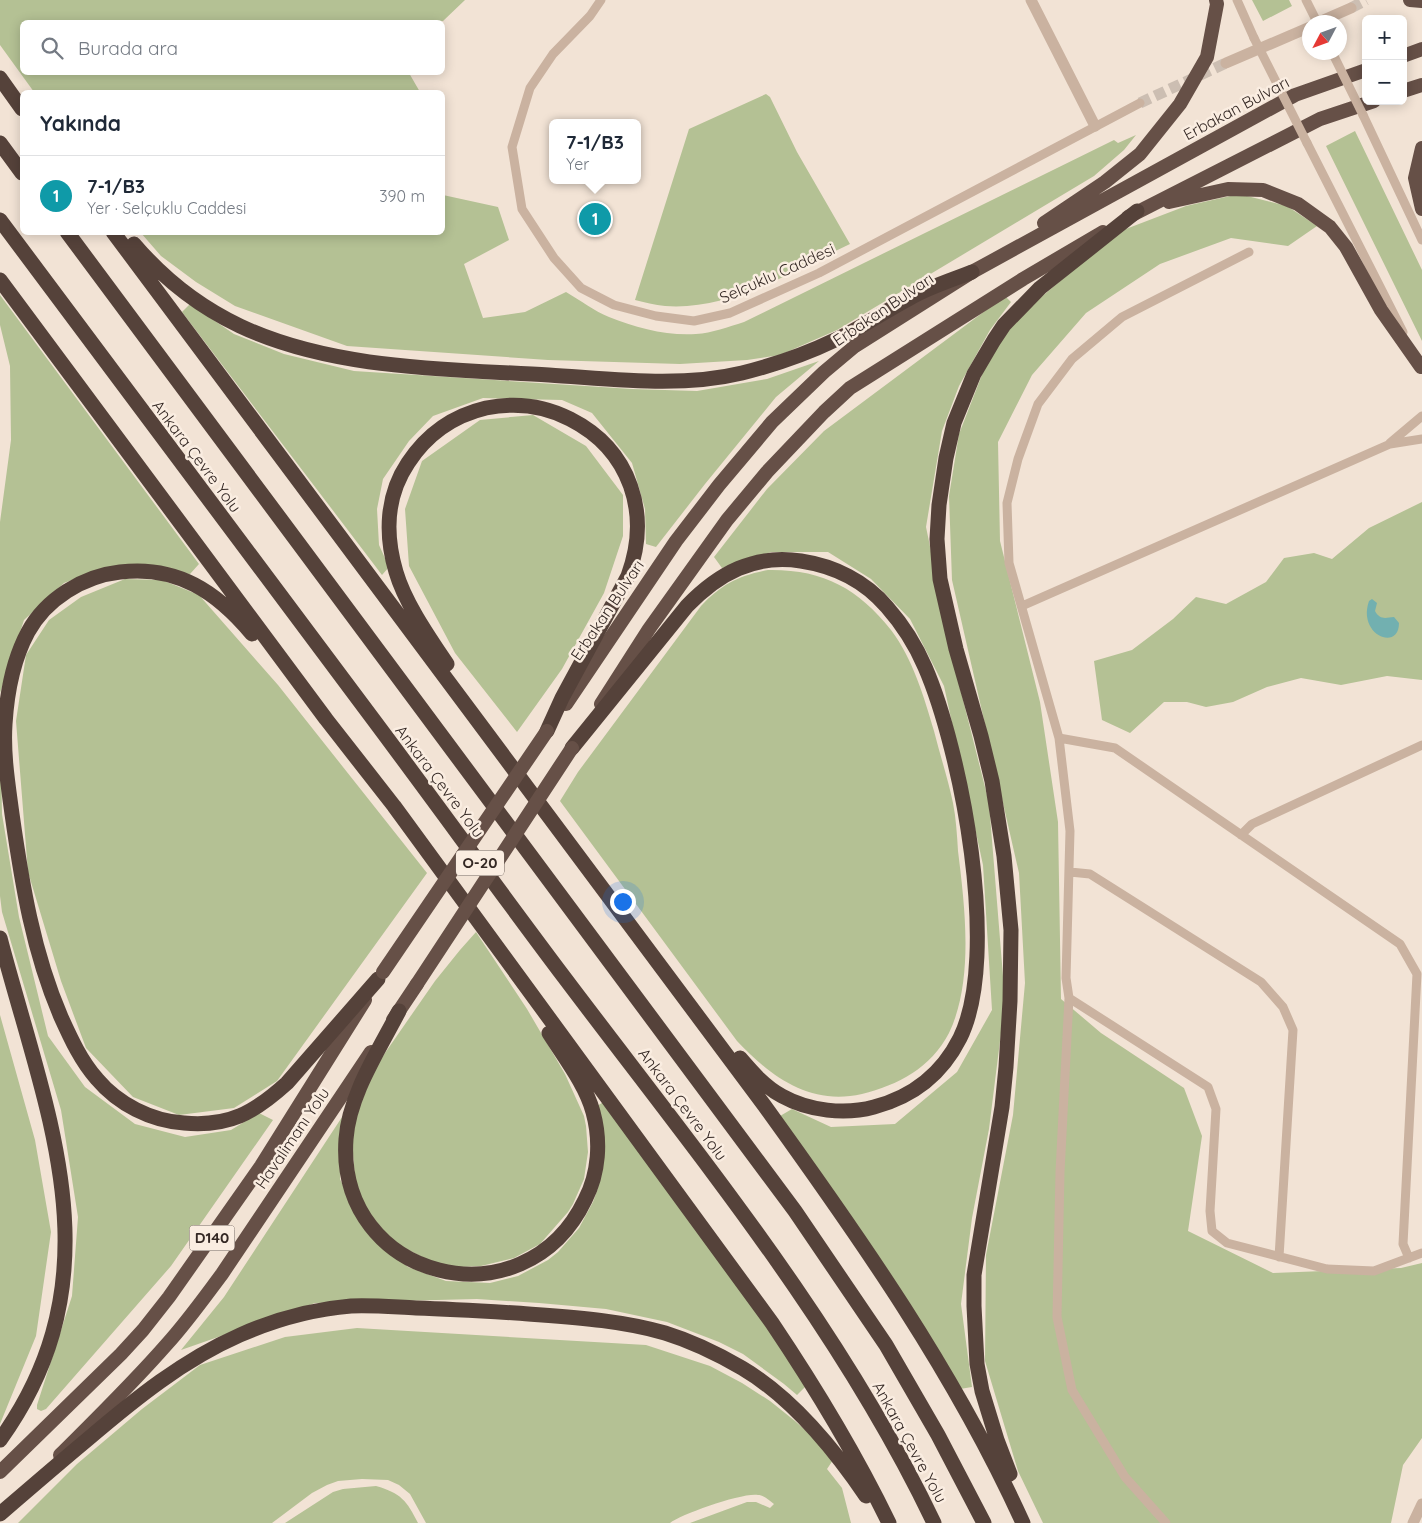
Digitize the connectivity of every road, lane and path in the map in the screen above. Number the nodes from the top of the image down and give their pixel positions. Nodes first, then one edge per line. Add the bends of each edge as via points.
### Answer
1 (601, 0) edge
2 (1031, 0) edge
3 (1216, 0) edge
4 (1237, 0) edge
5 (1306, 0) edge
6 (1410, 0) edge
7 (1422, 1) edge
8 (1351, 8) tunnel mouth
9 (1314, 15) edge
10 (1334, 15) edge
11 (1302, 30) edge
12 (1422, 49) edge
13 (1407, 55) edge
14 (1336, 60) edge
15 (1226, 63) tunnel mouth
16 (1362, 71) edge
17 (0, 78) edge
18 (1422, 85) edge
19 (1407, 90) edge
20 (1140, 103) tunnel mouth
21 (1363, 105) edge
22 (20, 106) edge
23 (1094, 126) junction
24 (0, 143) edge
25 (1422, 148) edge
26 (20, 170) edge
27 (1422, 209) edge
28 (1137, 211) junction
29 (0, 220) edge
30 (69, 235) edge
31 (115, 235) edge
32 (126, 235) edge
33 (1422, 240) edge
34 (1249, 252) dead end
35 (972, 272) junction
36 (0, 280) edge
37 (1421, 368) edge
38 (1422, 416) edge
39 (1422, 439) edge
40 (1390, 444) junction
41 (1022, 606) junction
42 (548, 731) junction
43 (1059, 738) junction
44 (1422, 745) edge
45 (572, 748) junction
46 (394, 806) junction
47 (1241, 835) junction
48 (570, 845) junction
49 (1070, 872) junction
50 (482, 926) junction
51 (0, 938) edge
52 (1422, 964) edge
53 (661, 967) junction
54 (1417, 974) junction
55 (381, 976) junction
56 (1069, 998) junction
57 (399, 1011) junction
58 (1422, 1253) edge
59 (1279, 1256) junction
60 (1409, 1258) junction
61 (0, 1440) edge
62 (0, 1472) edge
63 (1422, 1504) edge
64 (0, 1513) edge
65 (882, 1523) edge
66 (889, 1523) edge
67 (934, 1523) edge
68 (984, 1523) edge
69 (1023, 1523) edge
70 (1032, 1523) edge
71 (1166, 1523) edge
72 (1413, 1523) edge

1 - 23 street, Selçuklu Caddesi via 553,54 530,88 512,147 522,209 554,258 581,288 614,305 656,316 694,321 730,313 818,273
2 - 23 street
3 - 35 highway via 1207,57 1180,104 1140,154 1105,182
4 - 37 street, bridge
5 - 9 street
6 - 7 highway
8 - 10 street
11 - 15 street
12 - 13 highway
14 - 33 street, bridge
16 - 35 highway, Erbakan Bulvarı via 1295,95
17 - 22 highway
18 - 19 highway
20 - 23 street, Selçuklu Caddesi
21 - 28 highway via 1320,120
24 - 26 highway
25 - 27 highway via 1415,178
28 - 37 highway via 1228,189 1263,190 1298,204 1330,226
28 - 45 highway via 850,388 824,412 766,472 727,520 649,629
28 - 70 highway via 1040,288 994,340 974,374 954,423 938,524 940,579 992,781 1011,930 1002,1108 974,1275 977,1364 997,1440
29 - 67 highway, Ankara Çevre Yolu / O-20 via 760,1238 852,1375
30 - 68 highway, Ankara Çevre Yolu / O-20 via 795,1212 886,1345
31 - 48 highway
32 - 35 highway via 154,266 200,302 241,327 286,344 325,354 407,366 624,380 701,379 766,367 835,340 911,297
34 - 41 street via 1122,317 1072,359 1038,404 1018,459 1007,503 1009,563
35 - 42 highway, Erbakan Bulvarı via 855,346 757,438 691,521
36 - 46 highway
38 - 40 street
39 - 40 street
40 - 41 street
41 - 43 street
42 - 48 highway via 562,698 628,576 634,559 638,513 624,470 600,438 548,408 506,405 474,411 448,422 423,443 397,484 388,518 389,542 396,573 413,609
42 - 55 highway, Havalimanı Yolu, bridge
43 - 47 street via 1115,748
43 - 49 street via 1070,831
44 - 47 street via 1252,824
45 - 53 highway via 687,606 724,575 751,564 778,560 810,562 841,572 864,585 897,618 924,665 945,722 957,772 969,839 977,923 972,1001 960,1037 941,1067 910,1093 863,1110 831,1110 798,1103 775,1091 751,1071
45 - 57 highway, Havalimanı Yolu / D140, bridge
46 - 50 highway
46 - 55 highway via 241,622 192,582 151,571 133,570 97,576 56,599 35,620 27,634 10,684 4,743 22,885 32,931 54,1000 71,1040 98,1081 122,1102 165,1121 209,1124 232,1119 263,1103 286,1083
47 - 54 street via 1400,944
48 - 53 highway
49 - 56 street via 1066,978
49 - 59 street via 1090,874 1115,889 1261,982 1283,1007 1293,1030
50 - 57 highway via 574,1072 593,1110 597,1126 596,1169 582,1207 559,1238 541,1253 503,1270 468,1275 432,1269 411,1260 387,1243 359,1208 346,1164 347,1128 361,1085
50 - 66 highway via 772,1323 842,1435
51 - 61 highway via 50,1116 60,1171 66,1239 63,1288 55,1327 23,1405
52 - 54 street
53 - 69 highway via 813,1173 890,1284 974,1424
54 - 60 street via 1403,1244
55 - 62 highway, Havalimanı Yolu / D140 via 261,1166 169,1297 121,1354
56 - 59 street via 1208,1087 1216,1109 1210,1210 1212,1231 1227,1243
56 - 71 street via 1057,1317 1072,1390 1125,1477
57 - 64 highway, Havalimanı Yolu / D140 via 227,1266 168,1343
58 - 60 street
59 - 60 street via 1327,1269 1374,1272
63 - 72 street
64 - 65 highway via 153,1385 214,1348 263,1326 309,1313 349,1306 388,1306 622,1323 685,1340 745,1370 798,1413 848,1470

